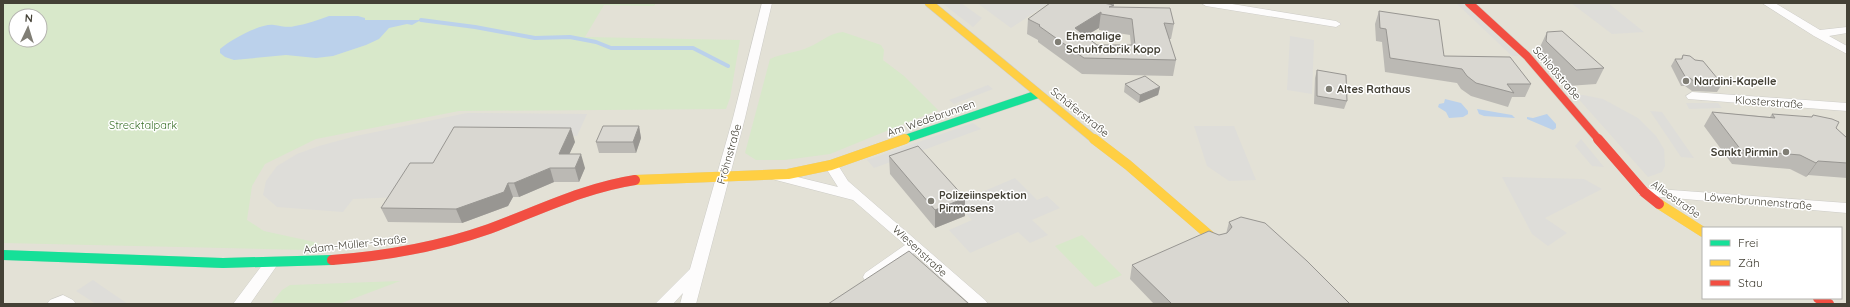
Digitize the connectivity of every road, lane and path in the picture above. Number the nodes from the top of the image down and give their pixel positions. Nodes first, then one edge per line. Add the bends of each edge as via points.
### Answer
1 (767, 3) edge
2 (929, 3) edge
3 (1206, 3) edge
4 (1469, 3) edge
5 (1767, 3) edge
6 (1336, 24) dead end
7 (1847, 30) edge
8 (1818, 34) junction
9 (1847, 51) edge
10 (1038, 94) junction
11 (1692, 96) dead end
12 (1847, 107) edge
13 (831, 165) junction
14 (1621, 166) joint
15 (773, 175) junction
16 (722, 177) junction
17 (1644, 192) junction
18 (860, 197) junction
19 (1847, 208) edge
20 (1702, 231) edge
21 (1216, 241) edge
22 (914, 246) junction
23 (3, 255) edge
24 (270, 264) junction
25 (695, 273) junction
26 (857, 286) edge
27 (1820, 299) edge
28 (241, 304) edge
29 (663, 304) edge
30 (688, 304) edge
31 (980, 304) edge
32 (1829, 304) edge

1 - 16 street, Fröhnstraße
2 - 10 street, Schäferstraße
3 - 6 street
4 - 14 street, Schloßstraße via 1527,56
5 - 8 street
7 - 8 street
8 - 9 street
10 - 13 street, Am Wedebrunnen
10 - 21 street, Schäferstraße via 1128,165
11 - 12 street, Klosterstraße
13 - 15 street, Wiesenstraße
13 - 18 street, Wiesenstraße via 843,184
14 - 17 street, Alleestraße
15 - 16 street, Wiesenstraße
15 - 18 street, Wiesenstraße
16 - 24 street, Adam-Müller-Straße via 660,178 611,183 561,198 507,222 431,246 390,255
16 - 25 street, Fröhnstraße
17 - 19 street, Löwenbrunnenstraße
17 - 20 street, Alleestraße via 1674,215
18 - 22 street, Wiesenstraße
22 - 26 street
22 - 31 street, Wiesenstraße
23 - 24 street, Adam-Müller-Straße
24 - 28 street
25 - 29 street
25 - 30 street, Fröhnstraße
27 - 32 street

